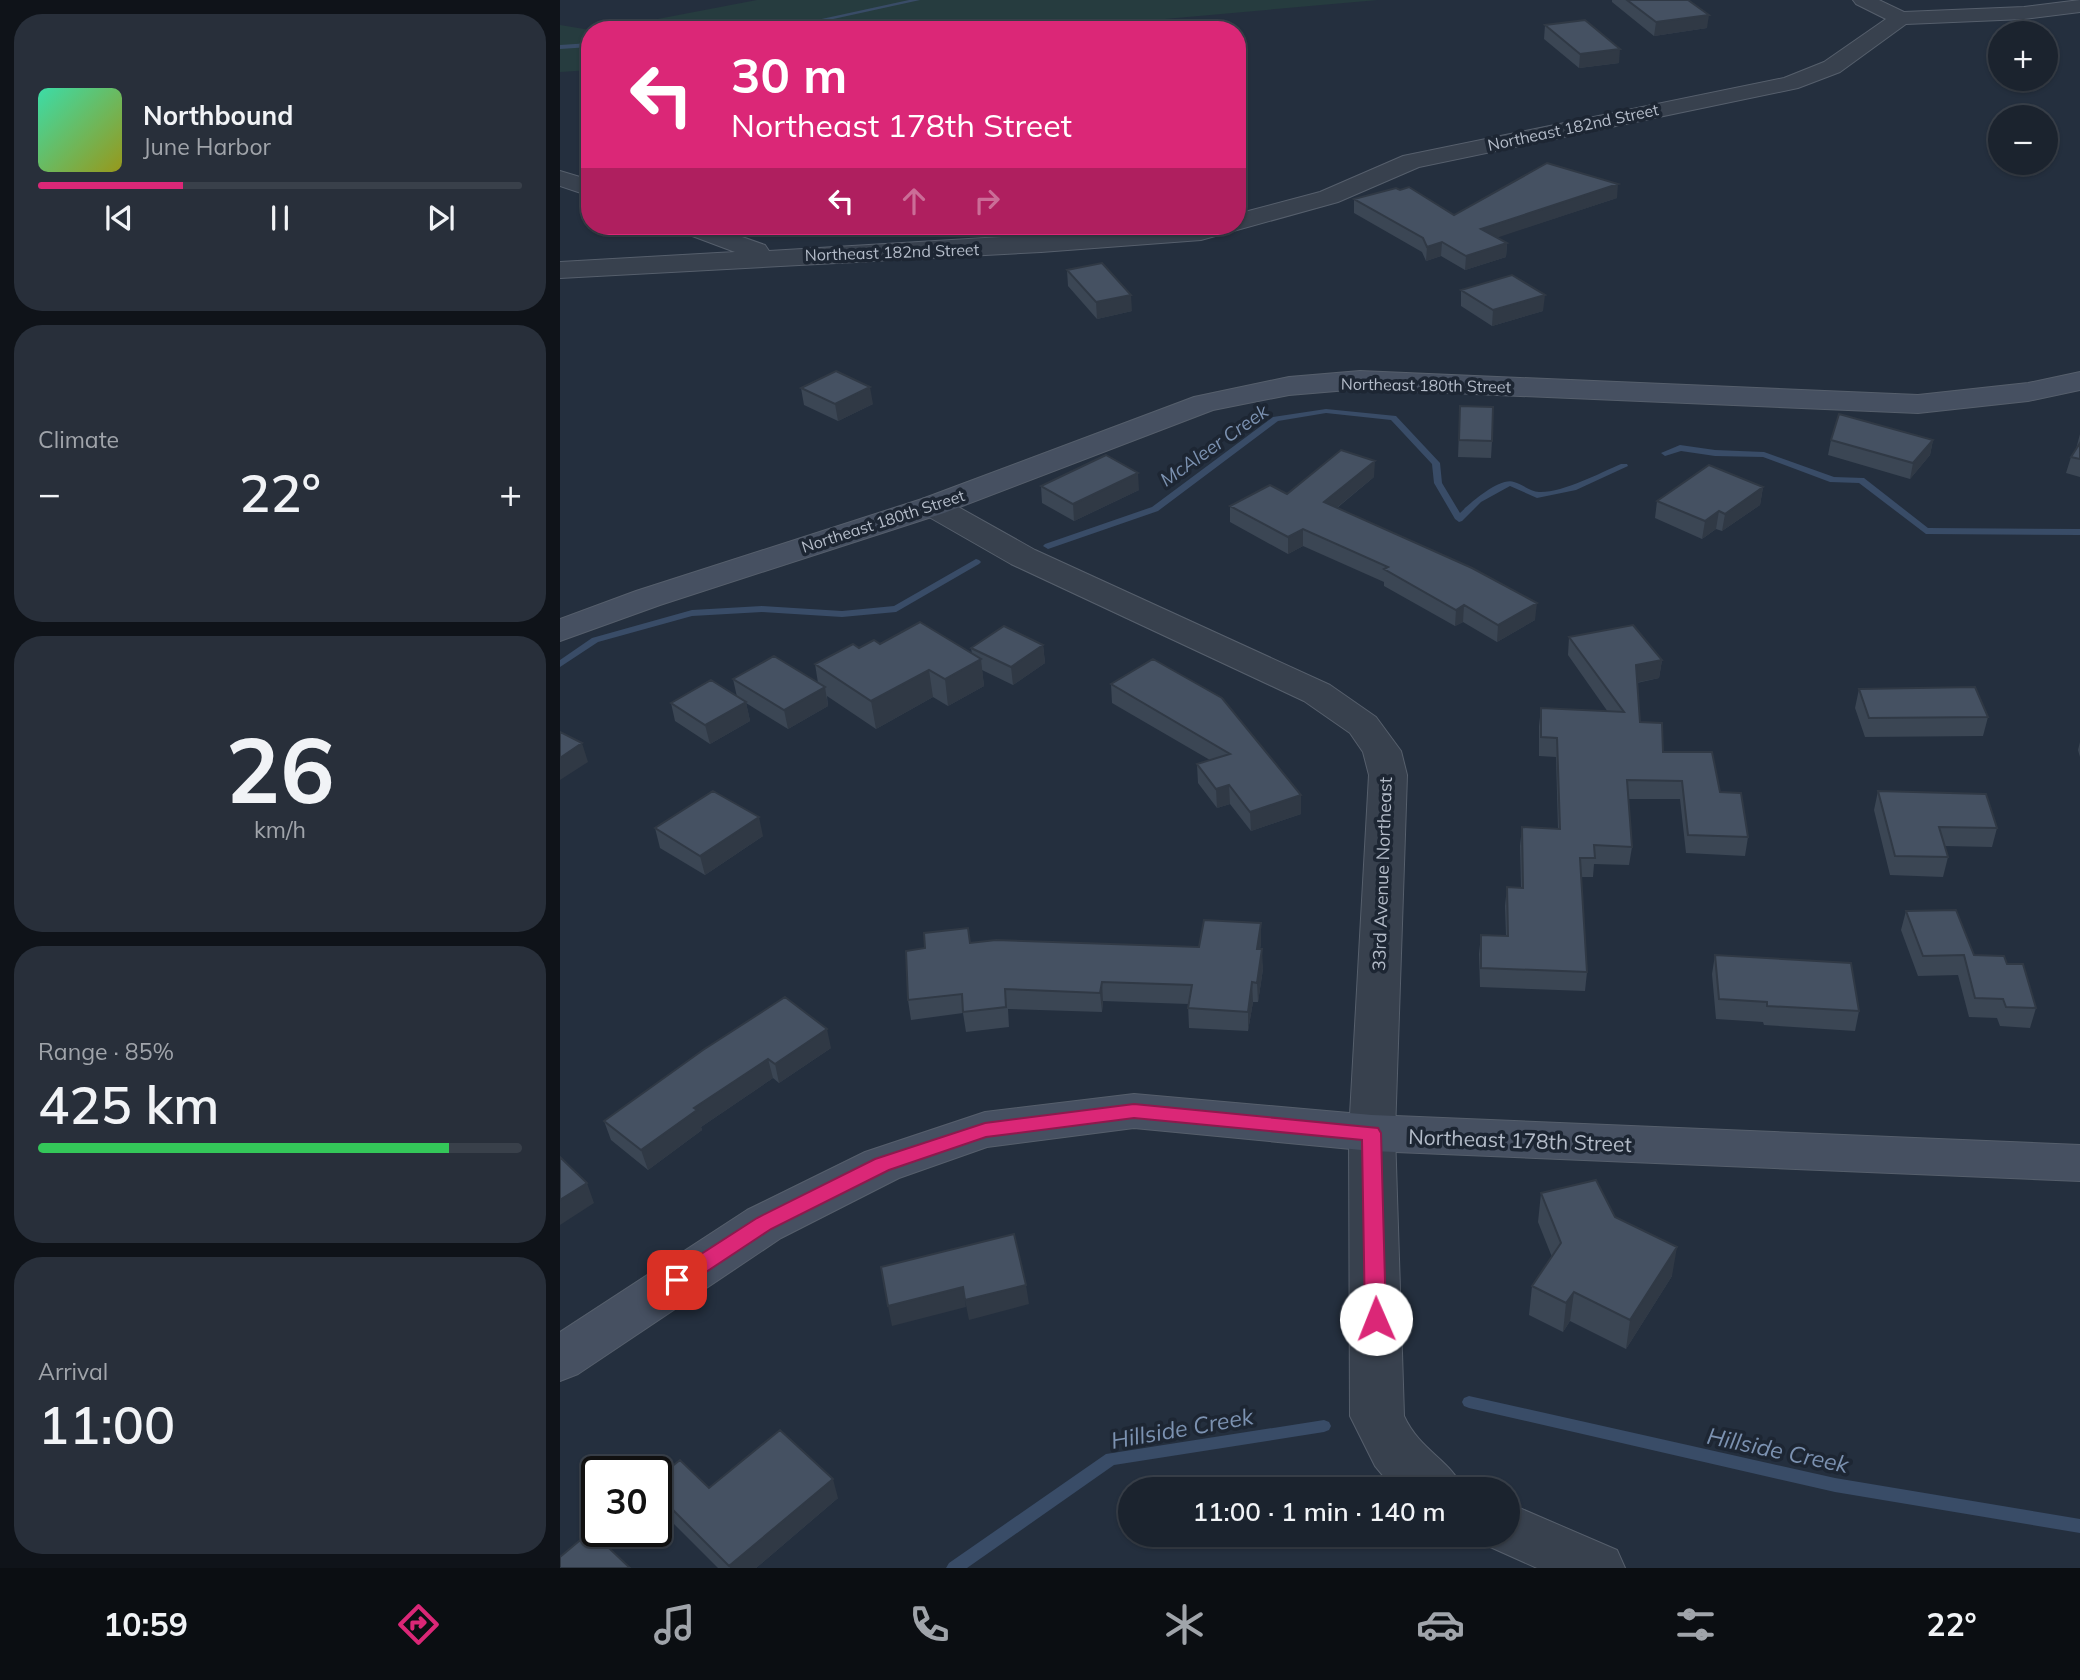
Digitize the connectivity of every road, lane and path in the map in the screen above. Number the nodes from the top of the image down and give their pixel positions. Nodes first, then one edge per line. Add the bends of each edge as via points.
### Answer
1 (1863, 0) edge
2 (2080, 6) edge
3 (1901, 19) junction
4 (560, 178) edge
5 (581, 186) edge
6 (1246, 220) edge
7 (712, 235) edge
8 (1169, 235) edge
9 (771, 257) junction
10 (560, 270) edge
11 (2080, 381) edge
12 (933, 506) junction
13 (560, 631) edge
14 (1371, 1133) junction
15 (2080, 1163) edge
16 (560, 1359) edge
17 (1416, 1477) edge
18 (1520, 1533) edge
19 (1597, 1568) edge

1 - 3 street
2 - 3 street
3 - 6 street, Northeast 182nd Street via 1832,67 1790,83 1412,161 1329,197
4 - 5 street
7 - 9 street
8 - 9 street, Northeast 182nd Street via 1051,246
9 - 10 street, Northeast 182nd Street
11 - 12 street, Northeast 180th Street via 2028,392 1918,404 1360,380 1289,386 1205,403
12 - 13 street, Northeast 180th Street
12 - 14 street, 33rd Avenue Northeast via 1013,552 1317,693 1363,724 1382,751 1388,775
14 - 15 street, Northeast 178th Street
14 - 16 street, Northeast 178th Street via 1134,1111 985,1130 882,1165 764,1224
14 - 17 street, 33rd Avenue Northeast via 1377,1416 1390,1447
18 - 19 street

